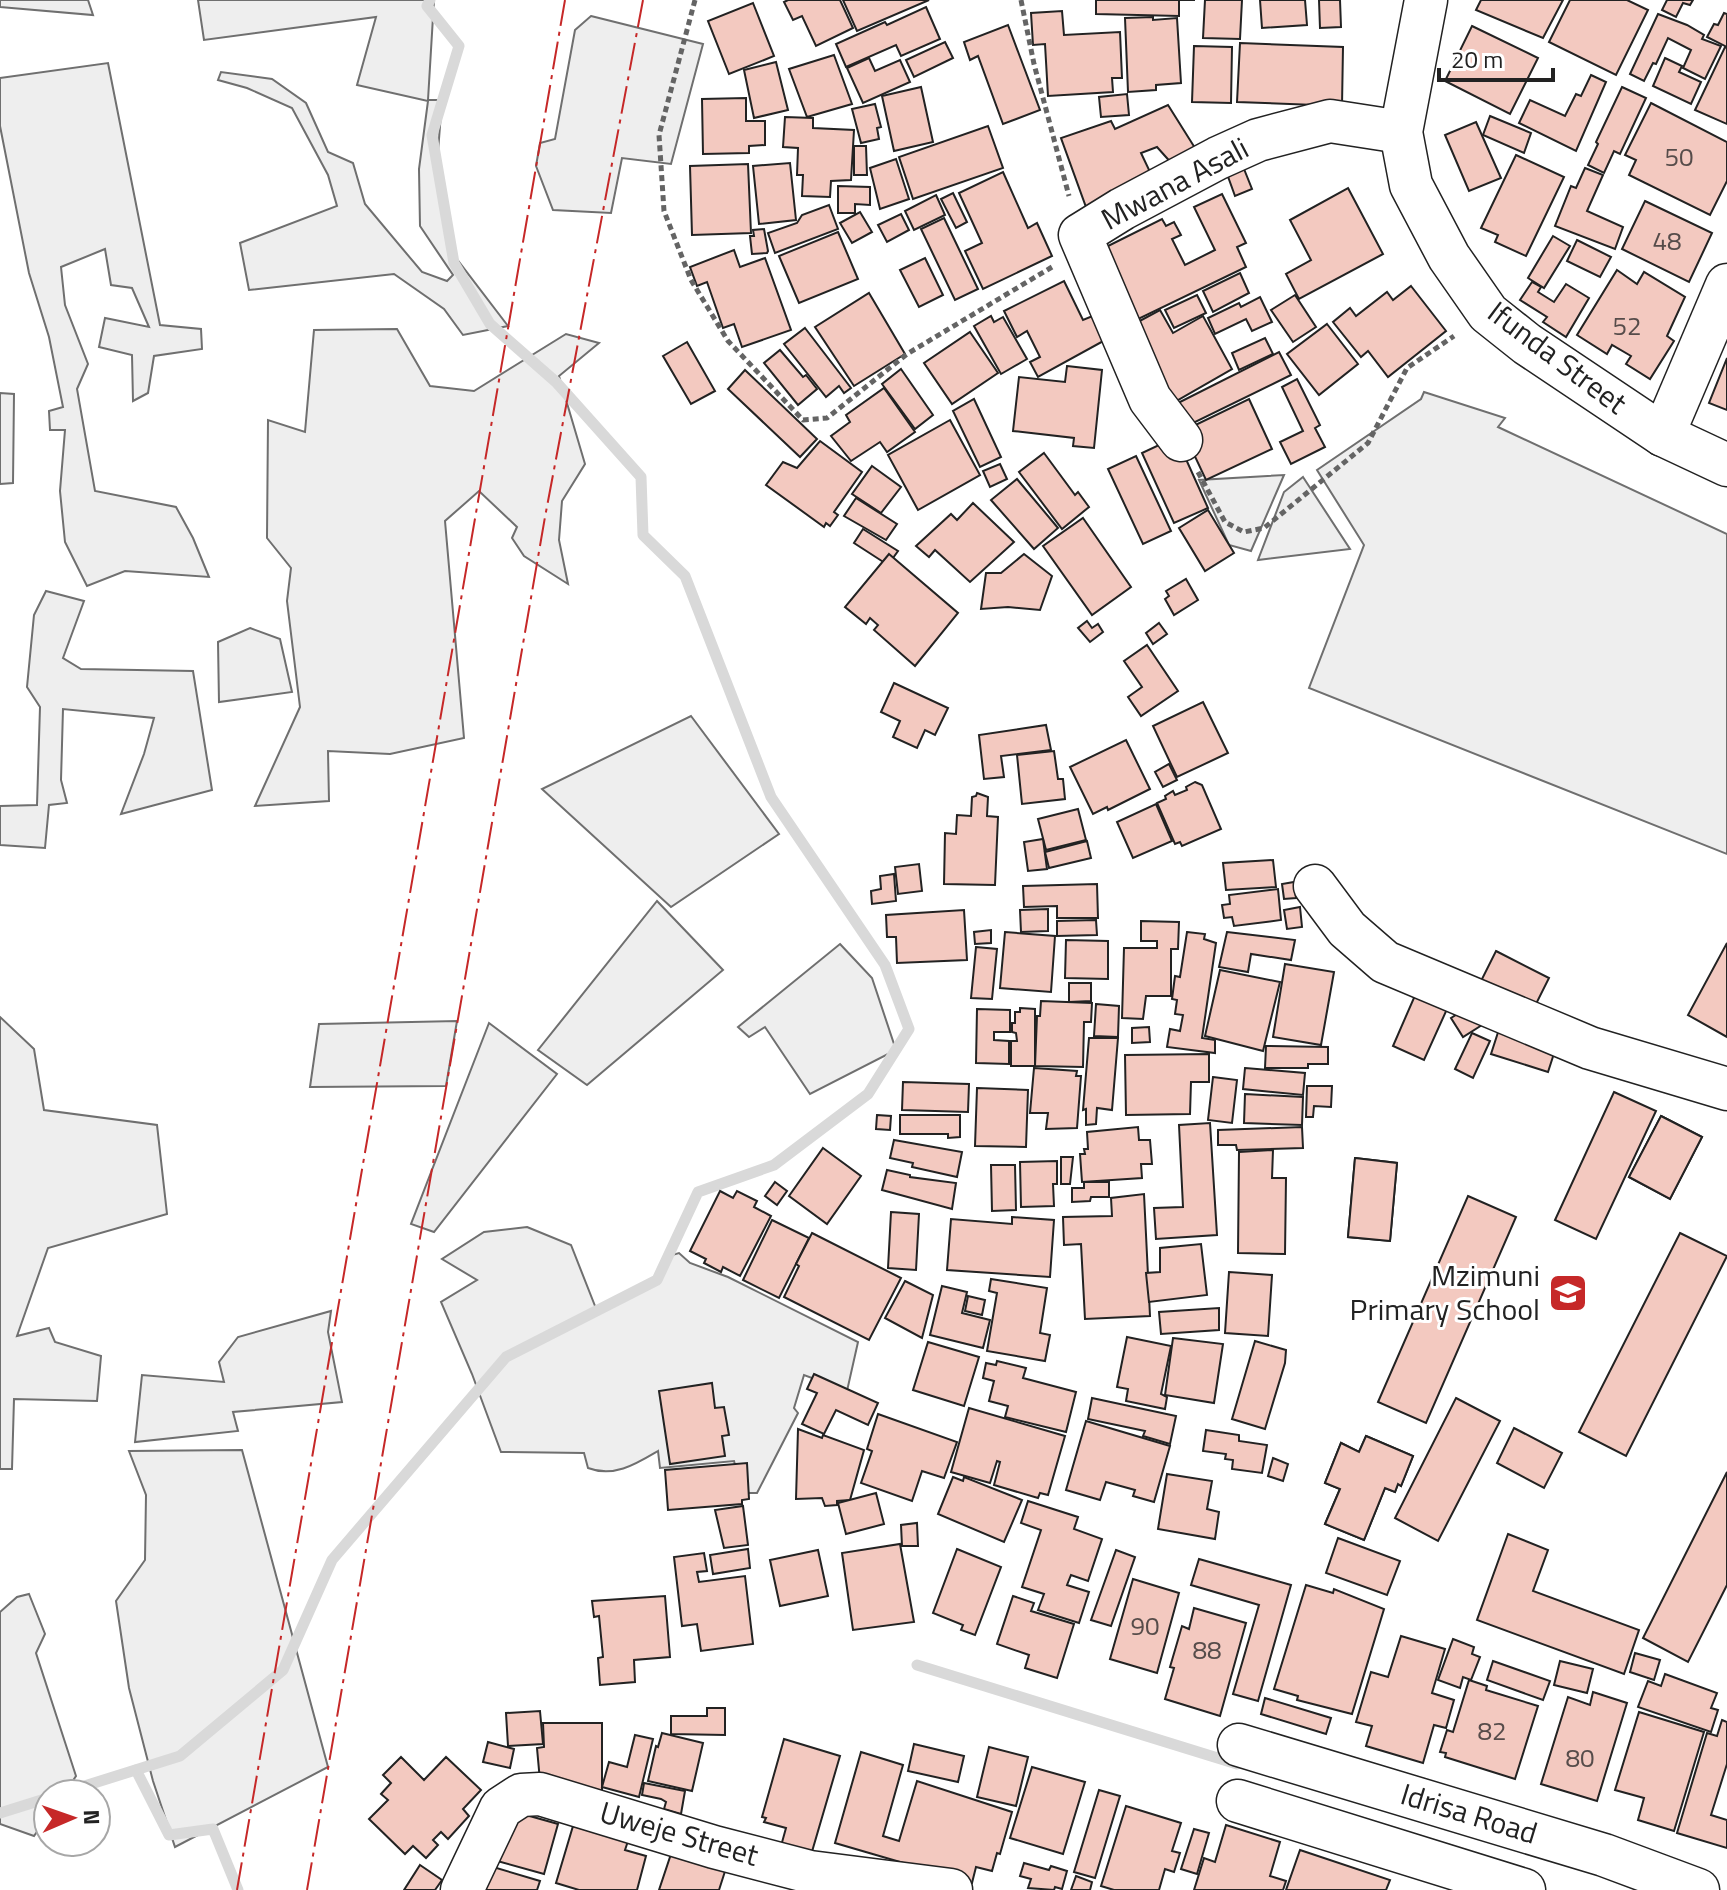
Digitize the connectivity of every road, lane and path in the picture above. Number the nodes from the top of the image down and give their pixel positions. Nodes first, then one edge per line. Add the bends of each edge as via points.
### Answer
1 (695, 0) edge
2 (1021, 0) edge
3 (1426, 0) edge
4 (1401, 132) junction
5 (1082, 242) junction
6 (1727, 285) edge
7 (1488, 313) junction
8 (1663, 435) junction
9 (1181, 440) joint
10 (1727, 465) edge
11 (1315, 886) dead end
12 (1727, 1089) edge
13 (1239, 1745) dead end
14 (1415, 1798) junction
15 (1238, 1801) dead end
16 (1395, 1849) junction
17 (462, 1890) edge
18 (951, 1890) edge
19 (1524, 1890) edge
20 (1698, 1890) edge

1 - 5 path via 659,135 664,211 691,280 728,341 803,420 827,418 907,354
2 - 5 path
3 - 4 street, Ifunda Street
4 - 5 street, Mwana Asali via 1330,121 1258,140 1122,209
4 - 7 street, Ifunda Street via 1411,185 1429,223
5 - 9 street, Mwana Asali via 1150,399
6 - 8 street
7 - 8 street, Ifunda Street
7 - 9 path via 1407,368 1368,443 1264,528 1244,532 1225,522
8 - 10 street, Ifunda Street
11 - 12 street via 1347,929 1385,962 1590,1048
13 - 14 street, Idrisa Road
14 - 16 street
14 - 20 street, Idrisa Road via 1604,1855
15 - 16 street
16 - 19 street
17 - 18 street, Uweje Street via 501,1808 521,1795 540,1794 810,1872

